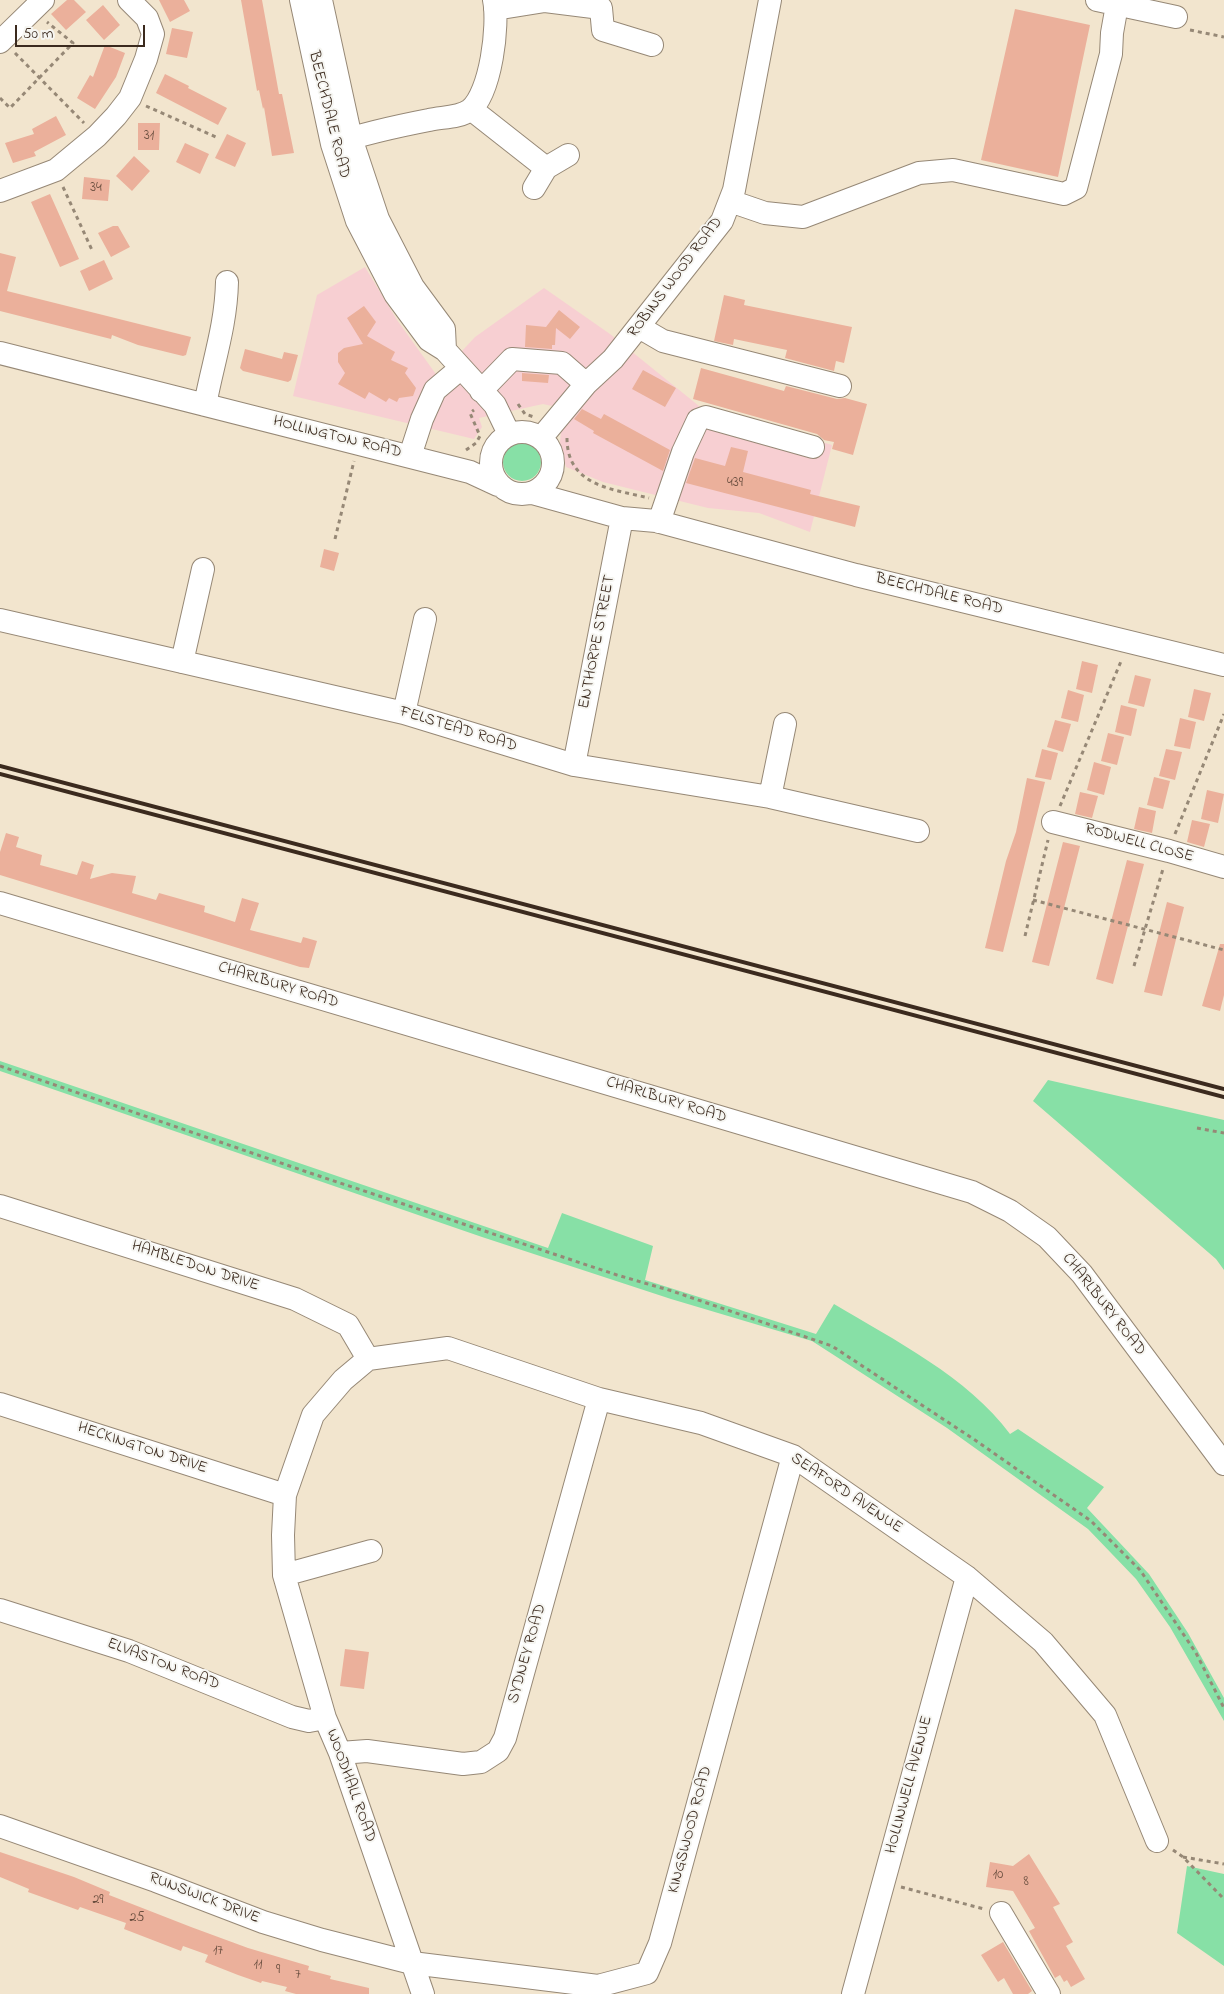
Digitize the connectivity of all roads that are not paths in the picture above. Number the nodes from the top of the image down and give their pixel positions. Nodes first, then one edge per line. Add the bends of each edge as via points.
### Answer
1 (129, 0) edge
2 (301, 0) edge
3 (321, 0) edge
4 (770, 0) edge
5 (1107, 2) edge
6 (494, 4) edge
7 (38, 5) edge
8 (602, 13) edge
9 (1176, 17) road end
10 (1, 40) edge
11 (652, 45) dead end
12 (471, 109) junction
13 (341, 141) junction
14 (568, 155) dead end
15 (546, 168) junction
16 (534, 188) dead end
17 (0, 191) edge
18 (730, 201) junction
19 (227, 282) dead end
20 (639, 327) junction
21 (0, 353) edge
22 (461, 368) junction
23 (586, 384) junction
24 (840, 386) dead end
25 (481, 392) junction
26 (205, 405) junction
27 (510, 434) junction
28 (541, 438) junction
29 (813, 447) dead end
30 (410, 456) junction
31 (486, 475) junction
32 (550, 476) junction
33 (532, 493) junction
34 (659, 515) junction
35 (622, 518) junction
36 (203, 569) dead end
37 (425, 619) dead end
38 (0, 620) edge
39 (182, 662) junction
40 (1224, 665) edge
41 (404, 713) junction
42 (785, 724) dead end
43 (574, 765) junction
44 (770, 797) junction
45 (1053, 822) road end
46 (918, 831) dead end
47 (1224, 867) edge
48 (0, 903) edge
49 (0, 1206) edge
50 (368, 1359) junction
51 (600, 1399) junction
52 (0, 1404) edge
53 (793, 1456) junction
54 (1224, 1464) edge
55 (285, 1495) junction
56 (371, 1551) dead end
57 (284, 1575) junction
58 (967, 1577) junction
59 (0, 1610) edge
60 (325, 1718) junction
61 (340, 1753) junction
62 (0, 1826) edge
63 (1157, 1841) road end
64 (1002, 1913) road end
65 (412, 1963) junction
66 (423, 1994) edge
67 (853, 1994) edge
68 (1049, 1994) edge

1 - 17 street via 147,18 153,34 130,98 97,136 56,170
2 - 13 street, BEECHDALE ROAD
3 - 13 street, BEECHDALE ROAD
4 - 18 street, ROBINS WOOD ROAD
5 - 9 street
5 - 18 street via 1112,33 1111,54 1076,188 1064,194 954,170 919,173 803,217 765,213
6 - 8 street via 545,1
6 - 12 street via 496,30 491,62 478,100
7 - 10 street
8 - 11 street
12 - 13 street via 456,116
12 - 15 street
13 - 22 street, BEECHDALE ROAD via 414,286 444,329 445,350
14 - 15 street
15 - 16 street
18 - 20 street, ROBINS WOOD ROAD via 722,221
19 - 26 street via 217,309 220,345
20 - 23 street, ROBINS WOOD ROAD via 613,359
20 - 24 street via 663,341
21 - 26 street, HOLLINGTON ROAD
22 - 25 street, BEECHDALE ROAD
22 - 30 street via 435,390
23 - 25 street via 562,363 512,359
23 - 28 street, ROBINS WOOD ROAD
25 - 27 street, BEECHDALE ROAD via 495,405
26 - 30 street, HOLLINGTON ROAD
27 - 28 street via 526,432
27 - 31 street via 496,445
28 - 32 street via 553,460
29 - 34 street via 706,417 698,420 691,430
30 - 31 street, HOLLINGTON ROAD
31 - 33 street via 514,494
32 - 33 street via 543,487
32 - 34 street, BEECHDALE ROAD via 564,489
33 - 35 street
34 - 35 street, BEECHDALE ROAD
34 - 40 street, BEECHDALE ROAD via 856,575
35 - 43 street, ENTHORPE STREET
36 - 39 street
37 - 41 street
38 - 39 street, FELSTEAD ROAD
39 - 41 street, FELSTEAD ROAD
41 - 43 street, FELSTEAD ROAD
42 - 44 street
43 - 44 street, FELSTEAD ROAD
44 - 46 street, FELSTEAD ROAD
45 - 47 street, RODWELL CLOSE
48 - 54 street, CHARLBURY ROAD via 972,1192 1010,1211 1047,1237 1082,1274
49 - 50 street, HAMBLEDON DRIVE via 295,1299 348,1325
50 - 51 street, SEAFORD AVENUE via 448,1348
50 - 55 street, WOODHALL ROAD via 343,1380 313,1415
51 - 53 street, SEAFORD AVENUE via 701,1423
51 - 61 street, SYDNEY ROAD via 505,1738 498,1750 481,1762 463,1764 367,1751
52 - 55 street, HECKINGTON DRIVE
53 - 58 street, SEAFORD AVENUE
53 - 65 street, KINGSWOOD ROAD via 660,1944 647,1973 598,1986
55 - 57 street, WOODHALL ROAD
56 - 57 street
57 - 60 street, WOODHALL ROAD
58 - 63 street, SEAFORD AVENUE via 1043,1642 1105,1715
58 - 67 street, HOLLINWELL AVENUE
59 - 60 street, ELVASTON ROAD via 129,1651 292,1717 309,1721
60 - 61 street, WOODHALL ROAD
61 - 65 street, WOODHALL ROAD
62 - 65 street, RUNSWICK DRIVE via 156,1880 262,1922
64 - 68 street
65 - 66 street, WOODHALL ROAD

